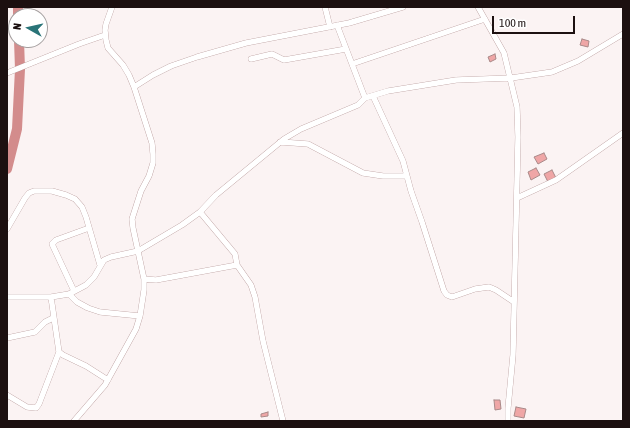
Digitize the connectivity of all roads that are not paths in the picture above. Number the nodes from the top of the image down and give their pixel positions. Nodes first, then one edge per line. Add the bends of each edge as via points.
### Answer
1 (112, 7) edge
2 (325, 7) edge
3 (403, 7) edge
4 (478, 7) edge
5 (485, 19) junction
6 (336, 25) junction
7 (330, 27) junction
8 (623, 34) edge
9 (105, 35) junction
10 (346, 49) junction
11 (251, 59) dead end
12 (352, 64) junction
13 (7, 73) edge
14 (511, 78) junction
15 (134, 87) junction
16 (373, 96) junction
17 (365, 98) junction
18 (623, 133) edge
19 (280, 142) junction
20 (407, 176) junction
21 (517, 198) junction
22 (200, 212) junction
23 (89, 228) junction
24 (7, 230) edge
25 (138, 252) junction
26 (100, 265) junction
27 (236, 265) junction
28 (144, 279) junction
29 (72, 292) junction
30 (7, 297) edge
31 (51, 297) junction
32 (514, 302) junction
33 (140, 316) junction
34 (53, 318) junction
35 (7, 338) edge
36 (59, 352) junction
37 (108, 380) junction
38 (7, 395) edge
39 (74, 421) edge
40 (283, 421) edge
41 (508, 421) edge

1 - 9 street
2 - 7 street
3 - 6 street
4 - 5 street
5 - 12 street
5 - 14 street via 504,53
6 - 7 street
6 - 10 street
7 - 15 street via 246,43 197,57 171,66
8 - 14 street via 578,61 552,72
9 - 13 street
9 - 15 street via 108,48 123,65
10 - 11 street via 284,60 272,54
10 - 12 street
12 - 17 street
14 - 16 street via 456,80
14 - 21 street via 517,107
15 - 25 street via 152,143 153,154 149,176 132,219
16 - 17 street
16 - 20 street via 399,150
17 - 19 street via 358,105 301,129
18 - 21 street via 556,180
19 - 20 street via 308,144 363,173
19 - 22 street via 216,195
20 - 32 street via 444,291 452,297 489,287
21 - 32 street
22 - 25 street
22 - 27 street via 235,254
23 - 24 street via 82,207 75,199 52,191 34,191 25,198
23 - 26 street
23 - 29 street via 56,240 52,244
25 - 26 street via 111,257
25 - 28 street
26 - 29 street via 86,285
27 - 28 street via 156,280
27 - 40 street via 250,284 255,297
28 - 33 street
29 - 31 street
29 - 33 street via 77,302 88,308 100,312
30 - 31 street
31 - 34 street
32 - 41 street
33 - 37 street via 136,329
34 - 35 street via 35,332
34 - 36 street
36 - 37 street
36 - 38 street via 36,408 27,407
37 - 39 street

